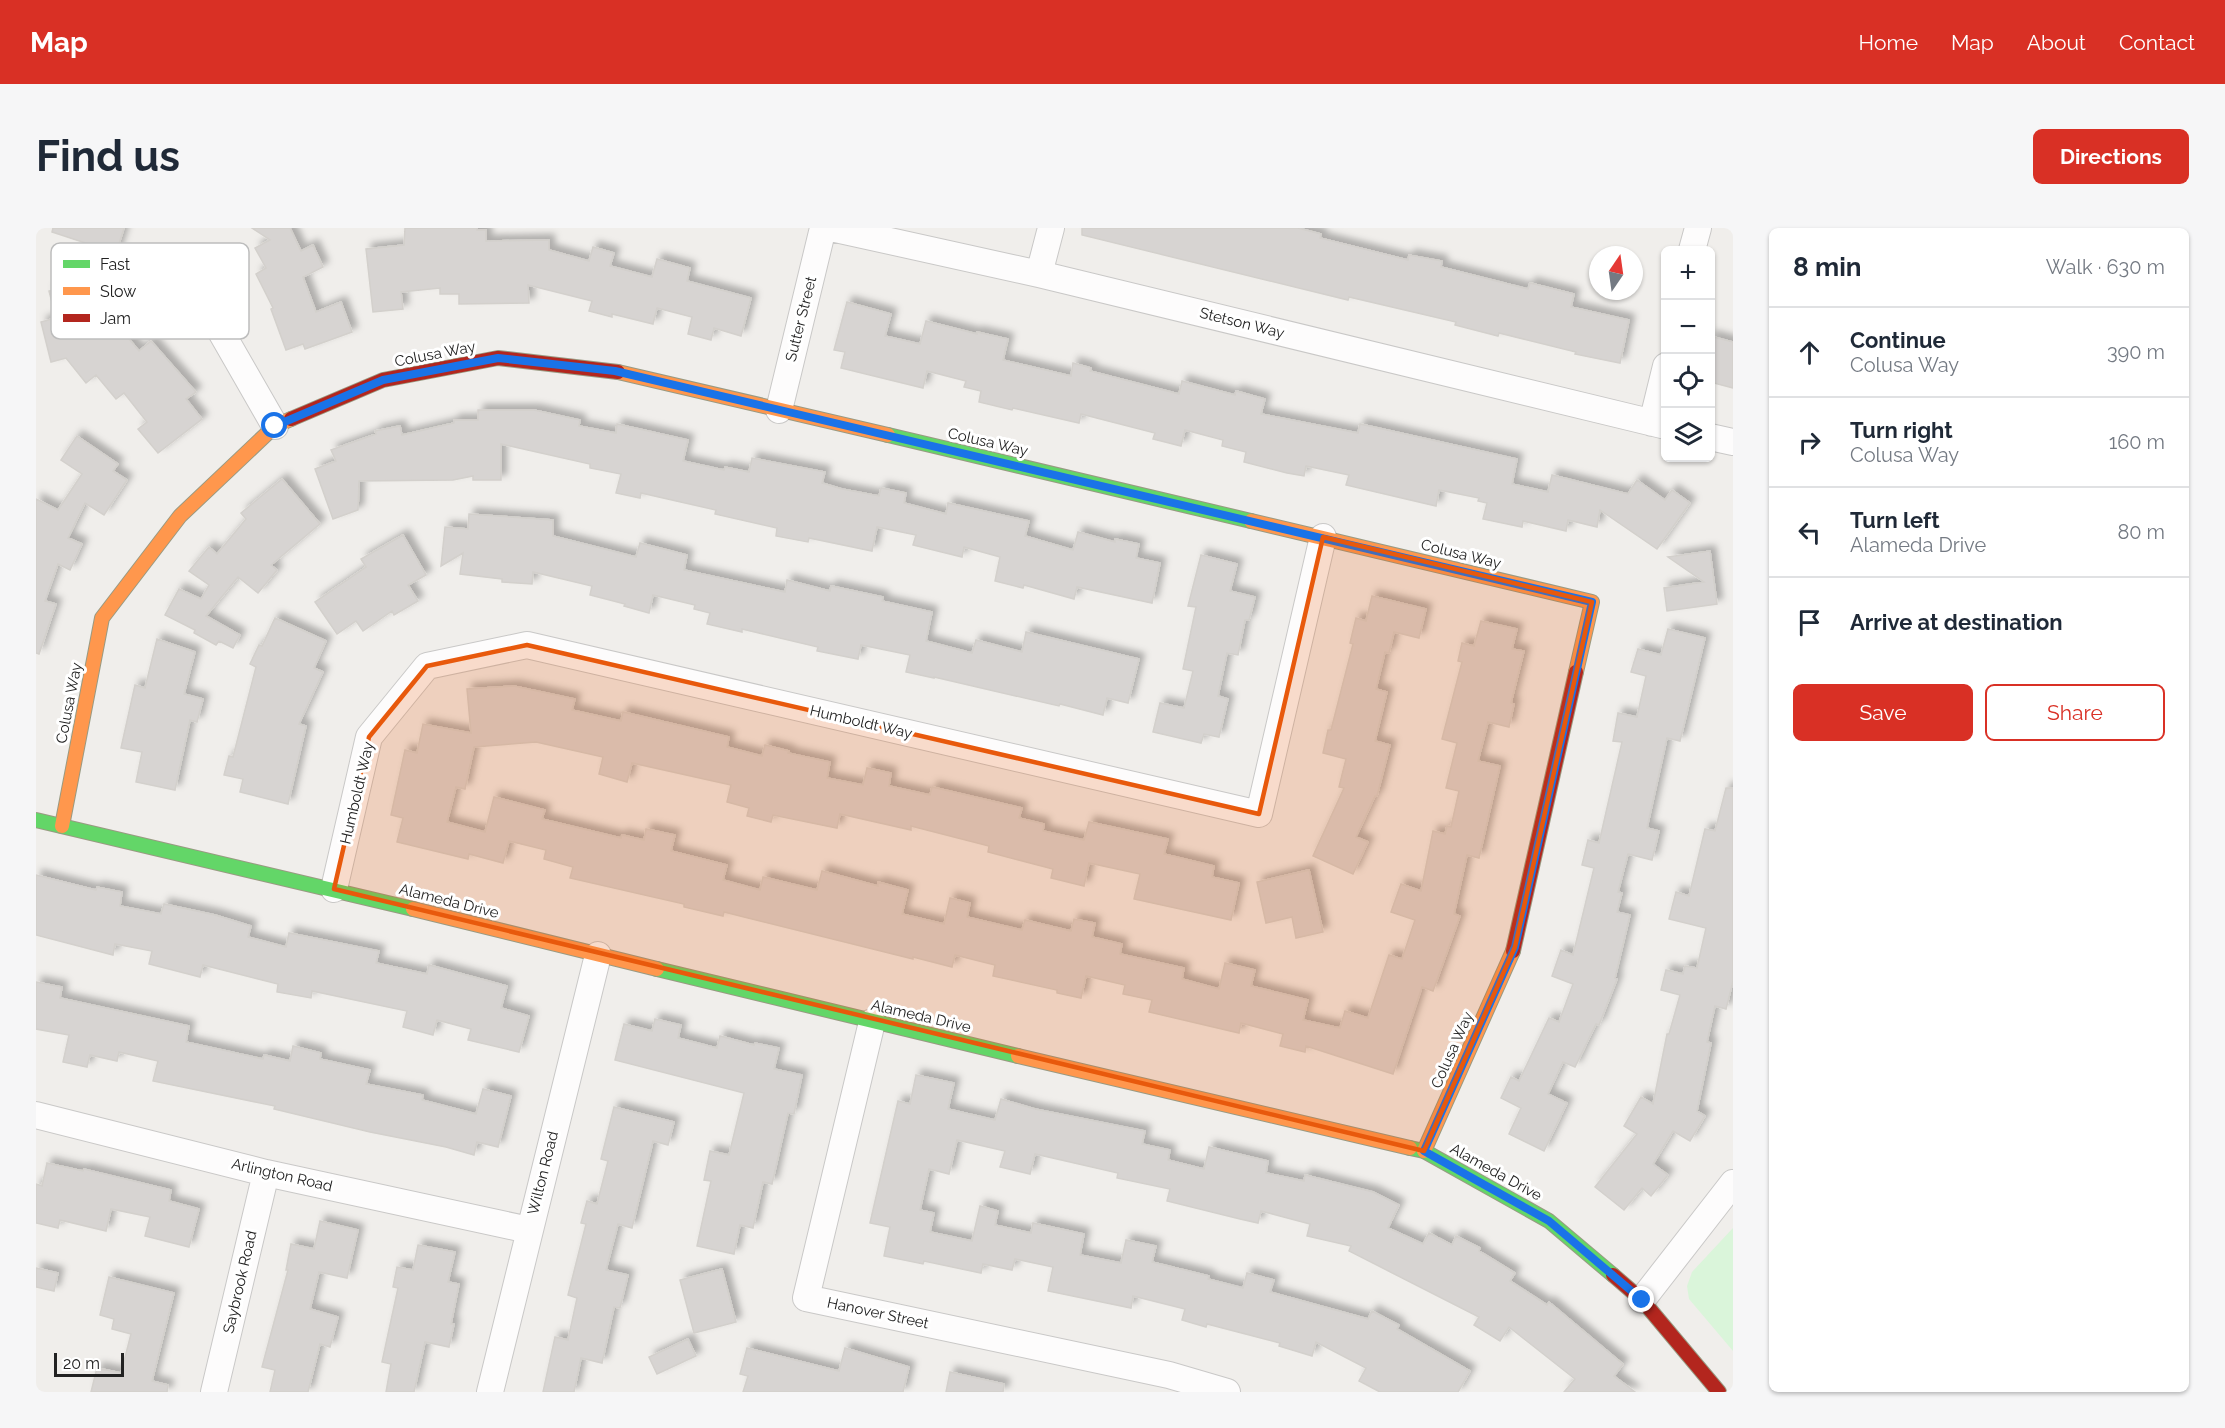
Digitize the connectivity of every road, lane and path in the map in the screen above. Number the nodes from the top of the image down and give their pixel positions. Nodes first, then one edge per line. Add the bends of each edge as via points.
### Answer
1 (823, 228) edge
2 (831, 228) edge
3 (1051, 228) edge
4 (1698, 228) edge
5 (1693, 246) edge
6 (1039, 274) junction
7 (225, 339) edge
8 (1661, 405) edge
9 (779, 410) junction
10 (1659, 424) edge
11 (275, 426) junction
12 (1715, 438) edge
13 (1733, 442) edge
14 (1323, 537) junction
15 (36, 820) edge
16 (62, 826) junction
17 (334, 889) junction
18 (598, 955) junction
19 (872, 1022) junction
20 (36, 1115) edge
21 (1424, 1151) junction
22 (266, 1173) junction
23 (1733, 1183) edge
24 (529, 1230) junction
25 (1642, 1300) junction
26 (1167, 1384) edge
27 (214, 1392) edge
28 (490, 1392) edge
29 (1227, 1392) edge
30 (1719, 1392) edge

1 - 9 street, Sutter Street
2 - 6 street, Stetson Way
3 - 6 street
4 - 5 street
6 - 10 street, Stetson Way
7 - 11 street
8 - 10 street
9 - 11 street, Colusa Way via 615,371 498,358 383,380
9 - 14 street, Colusa Way
11 - 16 street, Colusa Way via 180,516 102,618
12 - 13 street
14 - 17 street, Humboldt Way via 1259,814 527,645 427,666 369,737
14 - 21 street, Colusa Way via 1592,602 1515,947
15 - 16 street, Alameda Drive
16 - 17 street, Alameda Drive
17 - 18 street, Alameda Drive
18 - 19 street, Alameda Drive
18 - 24 street, Wilton Road
19 - 21 street, Alameda Drive
19 - 26 street, Hanover Street via 806,1298
20 - 22 street, Arlington Road
21 - 25 street, Alameda Drive via 1549,1221
22 - 24 street, Arlington Road
22 - 27 street, Saybrook Road
23 - 25 street
24 - 28 street, Wilton Road
25 - 30 street, Alameda Drive
26 - 29 street, Hanover Street

